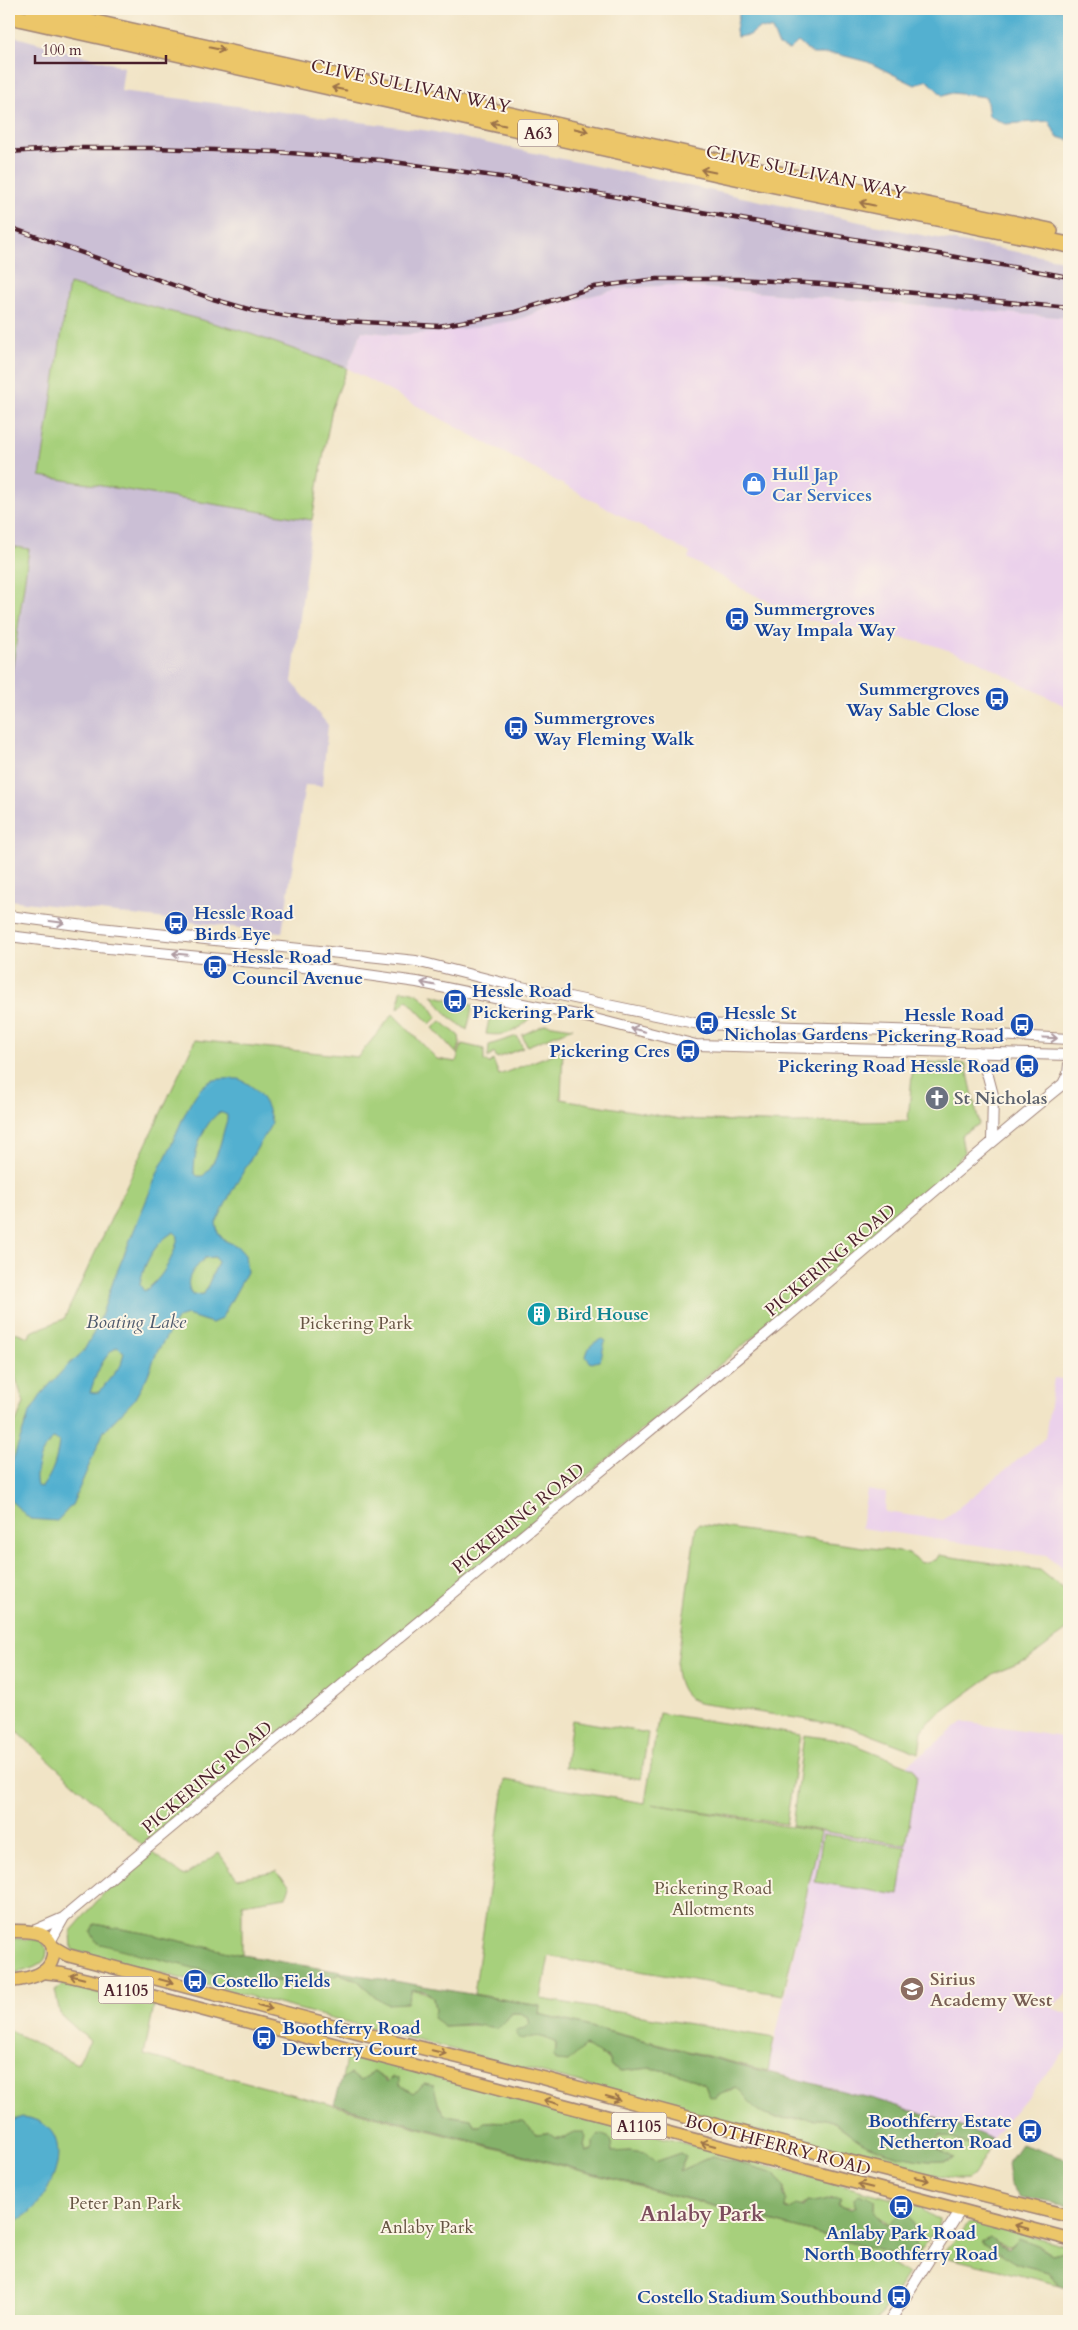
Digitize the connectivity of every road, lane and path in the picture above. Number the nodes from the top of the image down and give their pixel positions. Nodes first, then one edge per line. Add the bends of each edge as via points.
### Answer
1 (33, 9) edge
2 (9, 16) edge
3 (1069, 234) edge
4 (1069, 245) edge
5 (9, 916) edge
6 (9, 936) edge
7 (595, 1002) junction
8 (591, 1018) junction
9 (1069, 1039) edge
10 (977, 1052) junction
11 (1069, 1056) edge
12 (1069, 1064) edge
13 (992, 1140) junction
14 (63, 1918) junction
15 (9, 1931) edge
16 (31, 1932) junction
17 (52, 1944) junction
18 (42, 1972) junction
19 (9, 1981) edge
20 (960, 2211) junction
21 (1069, 2216) edge
22 (1069, 2239) edge
23 (890, 2321) edge

1 -> 3 highway, CLIVE SULLIVAN WAY / A63 via 722,162
4 -> 2 highway, CLIVE SULLIVAN WAY / A63 via 726,175
5 -> 7 street via 416,962
8 -> 6 street via 417,982 354,973
7 - 8 street
7 -> 9 street via 699,1024
10 -> 8 street via 696,1045
10 - 11 street
10 - 13 street via 993,1095
12 - 13 street, PICKERING ROAD via 1063,1084
13 - 14 street, PICKERING ROAD via 768,1333
14 - 16 street, PICKERING ROAD
14 - 17 street, PICKERING ROAD
15 - 16 main road, A1105
16 - 17 main road, A1105 via 43,1935
17 - 18 main road via 52,1960
17 -> 21 main road, BOOTHFERRY ROAD / A1105 via 67,1955
18 - 19 main road, A1105
20 -> 18 main road, BOOTHFERRY ROAD / A1105 via 121,1988
22 -> 20 main road, BOOTHFERRY ROAD / A1105
20 - 23 street

